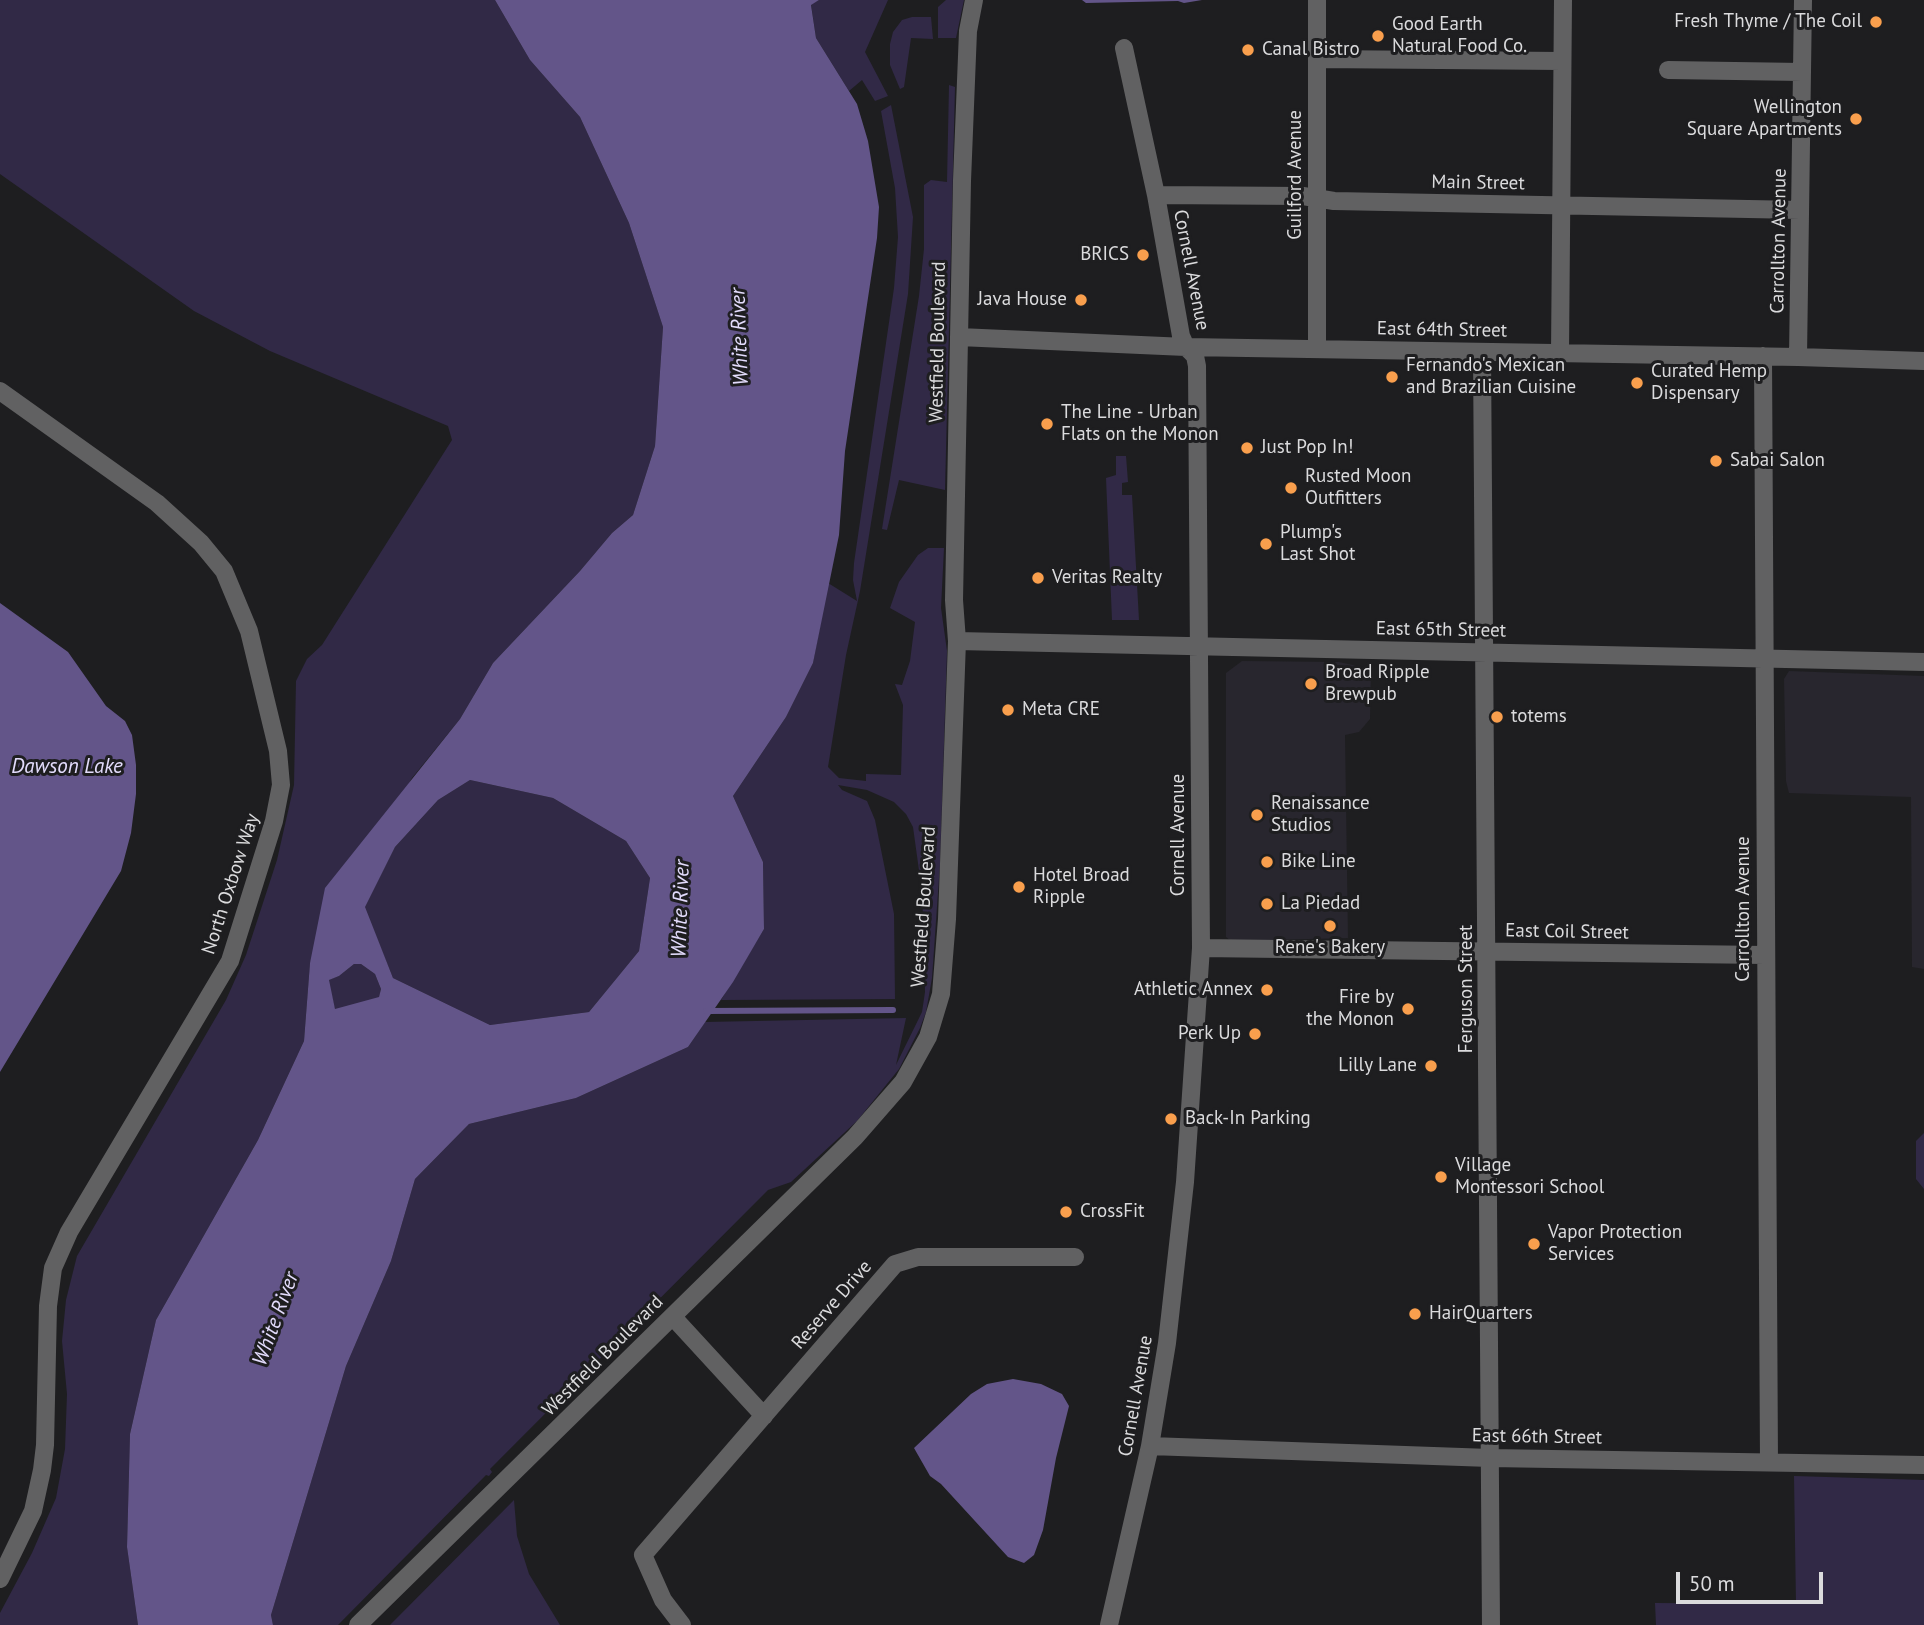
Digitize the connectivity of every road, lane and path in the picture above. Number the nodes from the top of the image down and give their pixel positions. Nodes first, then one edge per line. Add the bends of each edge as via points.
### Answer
1 (1317, 0) edge
2 (1563, 0) edge
3 (1803, 0) edge
4 (973, 1) edge
5 (1124, 48) dead end
6 (1317, 59) junction
7 (1562, 61) junction
8 (1668, 70) dead end
9 (1802, 72) junction
10 (1156, 195) junction
11 (1317, 198) junction
12 (1560, 206) junction
13 (1800, 210) junction
14 (959, 337) junction
15 (1186, 347) junction
16 (1317, 349) junction
17 (1482, 352) junction
18 (1560, 353) junction
19 (1763, 356) junction
20 (1798, 357) junction
21 (1924, 361) edge
22 (0, 391) edge
23 (957, 641) junction
24 (1199, 646) junction
25 (1484, 652) junction
26 (1764, 659) junction
27 (1924, 662) edge
28 (1201, 948) junction
29 (1488, 952) junction
30 (1765, 955) junction
31 (1075, 1257) dead end
32 (673, 1317) junction
33 (764, 1416) junction
34 (1150, 1446) junction
35 (1490, 1458) junction
36 (1769, 1461) junction
37 (1924, 1465) edge
38 (0, 1579) edge
39 (358, 1625) edge
40 (682, 1625) edge
41 (1109, 1625) edge
42 (1491, 1625) edge

1 - 6 street, Guilford Avenue
2 - 7 street
3 - 9 street, Carrollton Avenue
4 - 14 street, Westfield Boulevard via 968,31
5 - 10 street, Cornell Avenue
6 - 7 street
6 - 11 street, Guilford Avenue
7 - 12 street
8 - 9 street
9 - 13 street, Carrollton Avenue
10 - 11 street, Main Street
10 - 15 street, Cornell Avenue
11 - 12 street, Main Street
11 - 16 street, Guilford Avenue
12 - 13 street, Main Street
12 - 18 street
13 - 20 street, Carrollton Avenue
14 - 15 street, East 64th Street
14 - 23 street, Westfield Boulevard
15 - 16 street, East 64th Street
15 - 24 street, Cornell Avenue via 1197,366
16 - 17 street, East 64th Street
17 - 18 street, East 64th Street
17 - 25 street, Ferguson Street
18 - 19 street, East 64th Street
19 - 20 street, East 64th Street
19 - 26 street, Carrollton Avenue
20 - 21 street, East 64th Street
22 - 38 street, North Oxbow Way via 157,503 201,542 224,571 249,631 278,751 281,785 230,961 69,1232 54,1268 48,1306 42,1470 33,1511
23 - 24 street, East 65th Street
23 - 32 street, Westfield Boulevard via 947,929 941,994 928,1037 881,1110
24 - 25 street, East 65th Street
24 - 28 street, Cornell Avenue
25 - 26 street, East 65th Street
25 - 29 street, Ferguson Street
26 - 27 street, East 65th Street
26 - 30 street, Carrollton Avenue
28 - 29 street, East Coil Street
28 - 34 street, Cornell Avenue via 1176,1272
29 - 30 street, East Coil Street
29 - 35 street, Ferguson Street
30 - 36 street, Carrollton Avenue
31 - 33 street, Reserve Drive via 918,1257 895,1264
32 - 33 street
32 - 39 street, Westfield Boulevard
33 - 40 street, Reserve Drive via 643,1555 663,1600
34 - 35 street, East 66th Street
34 - 41 street, Cornell Avenue
35 - 36 street, East 66th Street
35 - 42 street, Ferguson Street
36 - 37 street, East 66th Street

